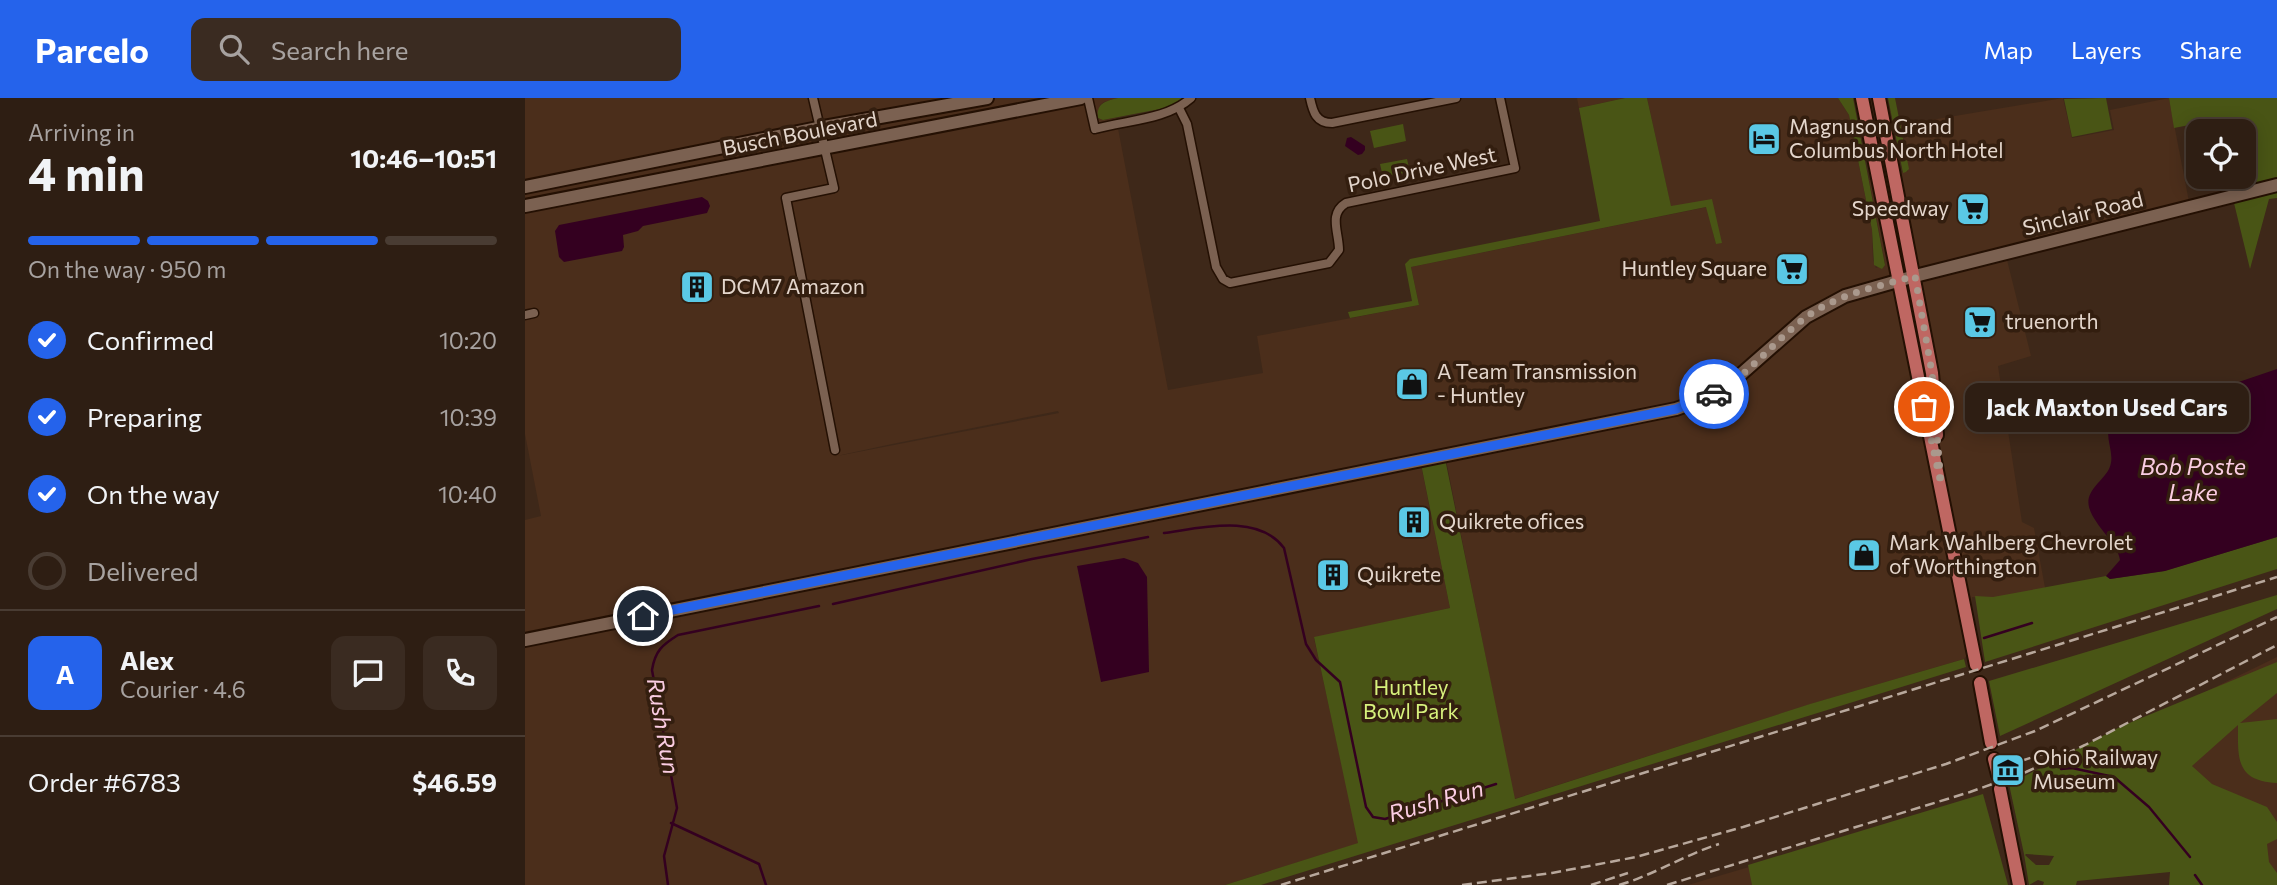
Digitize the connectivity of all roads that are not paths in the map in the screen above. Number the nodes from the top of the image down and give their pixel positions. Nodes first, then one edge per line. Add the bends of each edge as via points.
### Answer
1 (813, 98) edge
2 (987, 98) edge
3 (1081, 98) edge
4 (1088, 98) edge
5 (1191, 98) edge
6 (1310, 98) edge
7 (1456, 98) edge
8 (1500, 98) edge
9 (1862, 98) edge
10 (1879, 98) edge
11 (1179, 108) junction
12 (818, 128) junction
13 (823, 149) junction
14 (2277, 185) edge
15 (525, 187) edge
16 (525, 206) edge
17 (1915, 276) junction
18 (1898, 281) junction
19 (835, 450) dead end
20 (1941, 484) junction
21 (525, 640) edge
22 (1976, 665) dead end
23 (1980, 683) dead end
24 (1991, 743) dead end
25 (1994, 759) dead end
26 (1998, 775) dead end
27 (2000, 789) dead end
28 (2019, 885) edge

1 - 12 street
2 - 12 main road, Busch Boulevard
3 - 13 main road, Busch Boulevard
4 - 11 street via 1095,129
5 - 11 street
6 - 7 street via 1315,116 1332,123
8 - 11 street, Polo Drive West via 1515,168 1346,203 1335,214 1339,250 1329,263 1230,283 1216,267 1187,124
9 - 18 main road
10 - 17 main road
12 - 13 street
12 - 15 main road, Busch Boulevard
13 - 16 main road, Busch Boulevard
13 - 19 street via 834,188 786,198
14 - 17 main road, Sinclair Road
17 - 18 main road, Sinclair Road
17 - 20 main road via 1932,373
18 - 20 main road
18 - 21 main road, Sinclair Road via 1821,307 1731,383 1676,409
20 - 22 main road
23 - 24 main road
25 - 26 main road
27 - 28 main road

